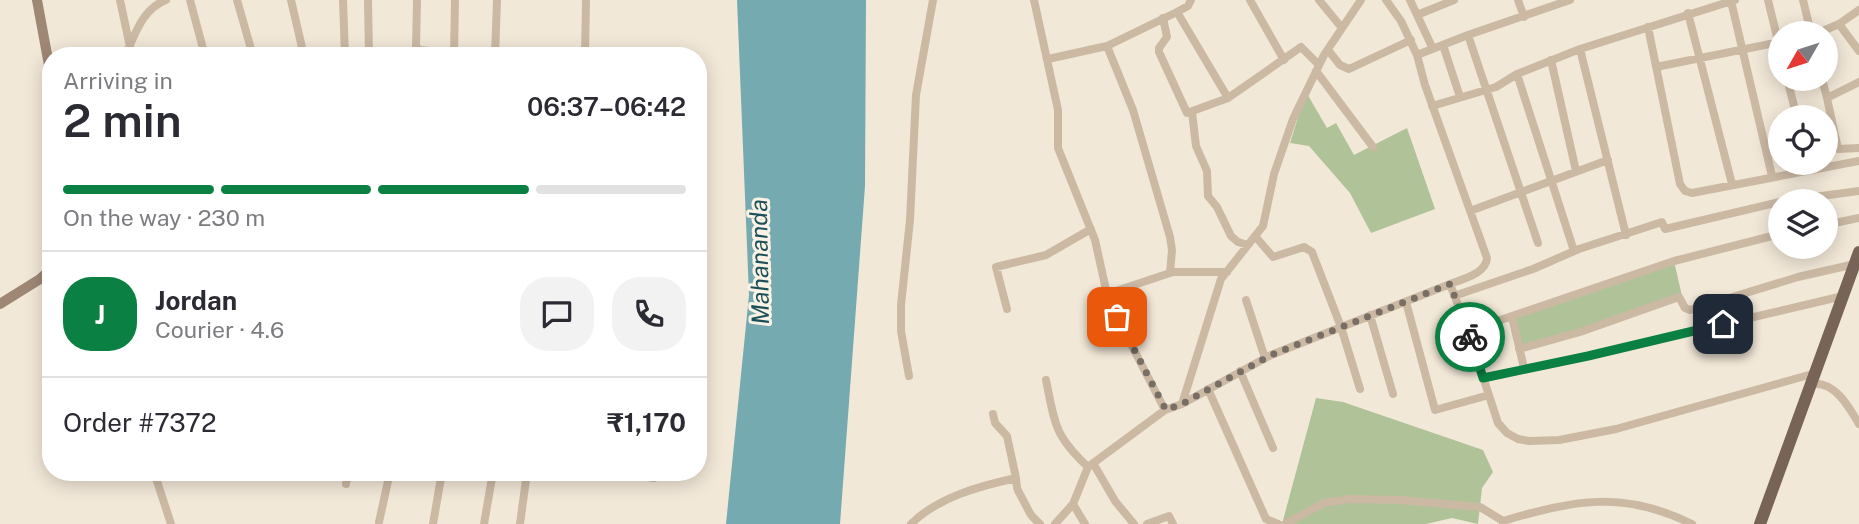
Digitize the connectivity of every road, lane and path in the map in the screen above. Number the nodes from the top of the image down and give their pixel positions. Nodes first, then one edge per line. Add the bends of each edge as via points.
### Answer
1 (37, 0) edge
2 (44, 0) edge
3 (120, 0) edge
4 (163, 0) edge
5 (190, 0) edge
6 (237, 0) edge
7 (291, 0) edge
8 (343, 0) edge
9 (368, 0) edge
10 (417, 0) edge
11 (455, 0) edge
12 (497, 0) edge
13 (586, 0) edge
14 (933, 0) edge
15 (1034, 0) edge
16 (1191, 0) edge
17 (1250, 0) edge
18 (1319, 0) edge
19 (1350, 0) edge
20 (1361, 0) edge
21 (1386, 0) edge
22 (1410, 0) edge
23 (1454, 0) edge
24 (1518, 0) edge
25 (1570, 0) edge
26 (1768, 0) edge
27 (1802, 0) edge
28 (1733, 1) edge
29 (1355, 9) junction
30 (1859, 10) edge
31 (1177, 12) junction
32 (1688, 13) junction
33 (1417, 15) junction
34 (1524, 17) junction
35 (1163, 18) junction
36 (1773, 21) edge
37 (1808, 21) edge
38 (1839, 23) joint
39 (1648, 27) junction
40 (1342, 28) junction
41 (1468, 35) junction
42 (1412, 40) junction
43 (1443, 44) junction
44 (1107, 46) junction
45 (1768, 46) edge
46 (46, 47) edge
47 (52, 47) edge
48 (130, 47) joint
49 (203, 47) edge
50 (250, 47) edge
51 (302, 47) edge
52 (345, 47) edge
53 (369, 47) edge
54 (418, 47) edge
55 (454, 47) edge
56 (495, 47) edge
57 (585, 47) edge
58 (1433, 49) junction
59 (1580, 49) junction
60 (1328, 50) junction
61 (1742, 50) junction
62 (1859, 51) edge
63 (1417, 55) junction
64 (1700, 58) junction
65 (1048, 59) junction
66 (1284, 60) junction
67 (1550, 60) junction
68 (1656, 67) junction
69 (1318, 68) junction
70 (1517, 74) junction
71 (1859, 82) edge
72 (1487, 90) junction
73 (1825, 91) edge
74 (1460, 97) junction
75 (1228, 98) junction
76 (1827, 98) junction
77 (1432, 106) junction
78 (1192, 113) junction
79 (1373, 147) dead end
80 (1859, 148) edge
81 (1608, 160) junction
82 (1859, 160) edge
83 (1838, 163) edge
84 (1576, 171) junction
85 (1779, 175) edge
86 (1772, 177) junction
87 (1551, 181) junction
88 (1732, 184) junction
89 (1859, 191) edge
90 (1520, 192) junction
91 (1838, 194) edge
92 (1768, 205) edge
93 (1470, 211) junction
94 (1859, 218) edge
95 (1838, 222) edge
96 (1091, 229) junction
97 (1626, 235) junction
98 (1255, 236) junction
99 (1768, 237) edge
100 (1538, 243) dead end
101 (1248, 245) junction
102 (1574, 251) junction
103 (1857, 258) edge
104 (1227, 272) junction
105 (1170, 273) junction
106 (42, 277) edge
107 (1450, 284) junction
108 (42, 285) edge
109 (1107, 294) junction
110 (1454, 296) junction
111 (1843, 296) junction
112 (1246, 300) dead end
113 (1406, 302) junction
114 (0, 304) edge
115 (1007, 309) dead end
116 (0, 313) edge
117 (1370, 315) junction
118 (1512, 317) junction
119 (1341, 327) junction
120 (1468, 331) junction
121 (1520, 349) junction
122 (1265, 358) junction
123 (1524, 369) junction
124 (1240, 371) junction
125 (909, 376) dead end
126 (1483, 378) junction
127 (1814, 378) junction
128 (1046, 380) dead end
129 (1208, 389) junction
130 (1360, 389) dead end
131 (1393, 394) dead end
132 (1489, 395) junction
133 (1182, 404) junction
134 (1166, 410) junction
135 (993, 414) dead end
136 (1859, 424) edge
137 (1273, 448) dead end
138 (1091, 465) junction
139 (1016, 478) junction
140 (157, 481) edge
141 (346, 481) edge
142 (388, 481) edge
143 (440, 481) edge
144 (492, 481) edge
145 (526, 481) edge
146 (346, 484) dead end
147 (1073, 504) junction
148 (379, 522) dead end
149 (1263, 522) edge
150 (1503, 522) edge
151 (171, 524) edge
152 (433, 524) edge
153 (484, 524) edge
154 (520, 524) edge
155 (911, 524) edge
156 (1040, 524) edge
157 (1055, 524) edge
158 (1085, 524) edge
159 (1134, 524) edge
160 (1147, 524) edge
161 (1174, 524) edge
162 (1182, 524) edge
163 (1278, 524) edge
164 (1285, 524) edge
165 (1692, 524) edge
166 (1760, 524) edge

1 - 46 main road
2 - 47 main road
3 - 48 street
4 - 48 street via 140,24
5 - 49 street
6 - 50 street
7 - 51 street
8 - 52 street
9 - 53 street
10 - 54 street
11 - 55 street
12 - 56 street
13 - 57 street
14 - 125 street via 916,95 901,305
15 - 65 street
16 - 31 street
17 - 66 street
18 - 40 street
19 - 29 street
20 - 29 street
21 - 42 street
22 - 33 street
23 - 33 street
24 - 34 street
25 - 34 street
26 - 36 street
27 - 37 street
28 - 32 street
28 - 61 street
29 - 40 street
30 - 38 street
31 - 35 street
31 - 75 street
32 - 39 street
32 - 64 street
33 - 58 street
34 - 41 street
35 - 44 street
35 - 78 street via 1167,37 1159,52 1185,111
38 - 62 street
39 - 59 street
39 - 68 street
40 - 60 street
41 - 43 street
41 - 72 street
42 - 60 street via 1349,69
42 - 63 street
43 - 58 street
43 - 74 street
44 - 65 street
44 - 105 street via 1133,110 1170,237
45 - 61 street
58 - 63 street
59 - 67 street
59 - 81 street
60 - 69 street
61 - 64 street
61 - 86 street
63 - 77 street
64 - 68 street
64 - 88 street
65 - 96 street via 1058,110 1058,148
66 - 69 street via 1301,47
66 - 75 street
67 - 70 street
67 - 84 street
68 - 88 street via 1680,184 1692,193
69 - 79 street
69 - 98 street via 1293,119 1263,226
70 - 72 street
70 - 87 street
71 - 76 street
72 - 74 street
72 - 90 street
73 - 76 street
74 - 77 street
75 - 78 street
76 - 80 street via 1838,149
77 - 93 street
78 - 101 street via 1196,146 1207,171 1208,196 1231,236
81 - 84 street
81 - 97 street
82 - 83 street
84 - 87 street
85 - 86 street
86 - 88 street
87 - 90 street
87 - 102 street
89 - 91 street
90 - 93 street
90 - 100 street
92 - 97 street via 1665,229 1662,222
93 - 107 street via 1486,265
94 - 95 street
96 - 109 street
96 - 115 street via 1046,255 996,267
97 - 102 street
98 - 101 street
98 - 119 street via 1275,258 1309,248
99 - 118 street via 1674,261
101 - 104 street
102 - 110 street
103 - 111 main road
103 - 121 street via 1690,310 1679,297
104 - 105 street
104 - 133 street
105 - 109 street
106 - 114 main road
107 - 110 street
107 - 113 street
108 - 116 main road
109 - 134 street
110 - 120 street
111 - 123 street
111 - 127 main road
112 - 122 street
113 - 117 street
113 - 132 street via 1435,410
117 - 119 street
117 - 131 street
118 - 120 street
118 - 121 street
119 - 122 street
119 - 130 street
120 - 126 street
121 - 123 street
122 - 124 street
123 - 126 street
124 - 129 street
124 - 137 street
126 - 132 street
127 - 132 street via 1559,440 1529,441 1507,433 1498,423
127 - 136 street via 1839,395
127 - 166 main road
128 - 138 street via 1059,435
129 - 133 street
129 - 149 street
133 - 134 street
134 - 138 street
135 - 139 street via 1007,436
138 - 147 street
138 - 159 street
139 - 155 street via 963,493
139 - 156 street via 1026,510
140 - 151 street
141 - 146 street
142 - 148 street
143 - 152 street
144 - 153 street
145 - 154 street
147 - 157 street
147 - 158 street
149 - 163 street
150 - 164 street via 1480,507 1350,499 1324,503
150 - 165 street via 1567,505 1611,500 1645,505
160 - 161 street via 1169,516
161 - 162 street

